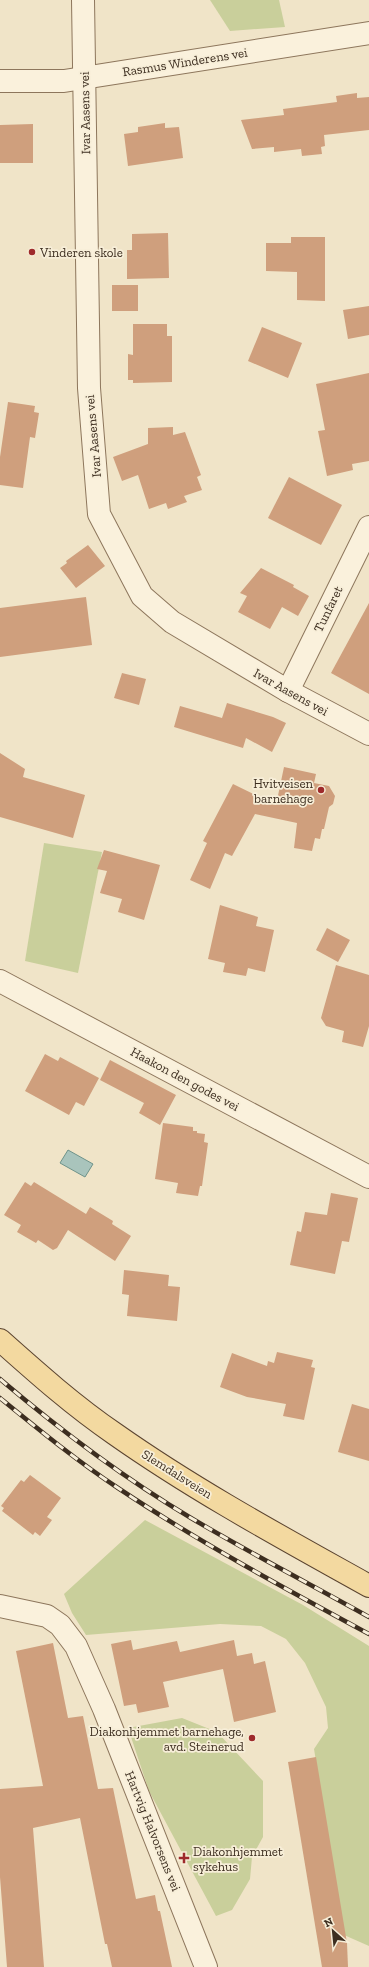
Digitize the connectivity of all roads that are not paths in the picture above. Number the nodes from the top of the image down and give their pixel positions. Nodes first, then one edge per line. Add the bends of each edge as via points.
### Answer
1 (83, 0) edge
2 (369, 33) edge
3 (84, 78) junction
4 (0, 81) edge
5 (369, 527) edge
6 (288, 691) junction
7 (369, 734) edge
8 (0, 981) edge
9 (369, 1177) edge
10 (0, 1340) edge
11 (369, 1586) edge
12 (0, 1606) edge
13 (206, 1967) edge

1 - 3 street, Ivar Aasens vei
2 - 3 street, Rasmus Winderens vei
3 - 4 street, Rasmus Winderens vei via 64,81
3 - 6 street, Ivar Aasens vei via 89,388 99,514 142,596 172,622
5 - 6 street, Tunfaret
6 - 7 street, Ivar Aasens vei
8 - 9 street, Haakon den godes vei
10 - 11 main road, Slemdalsveien via 74,1404 146,1455 276,1534
12 - 13 street, Hartvig Halvorsens vei via 47,1616 60,1625 76,1646 104,1709

